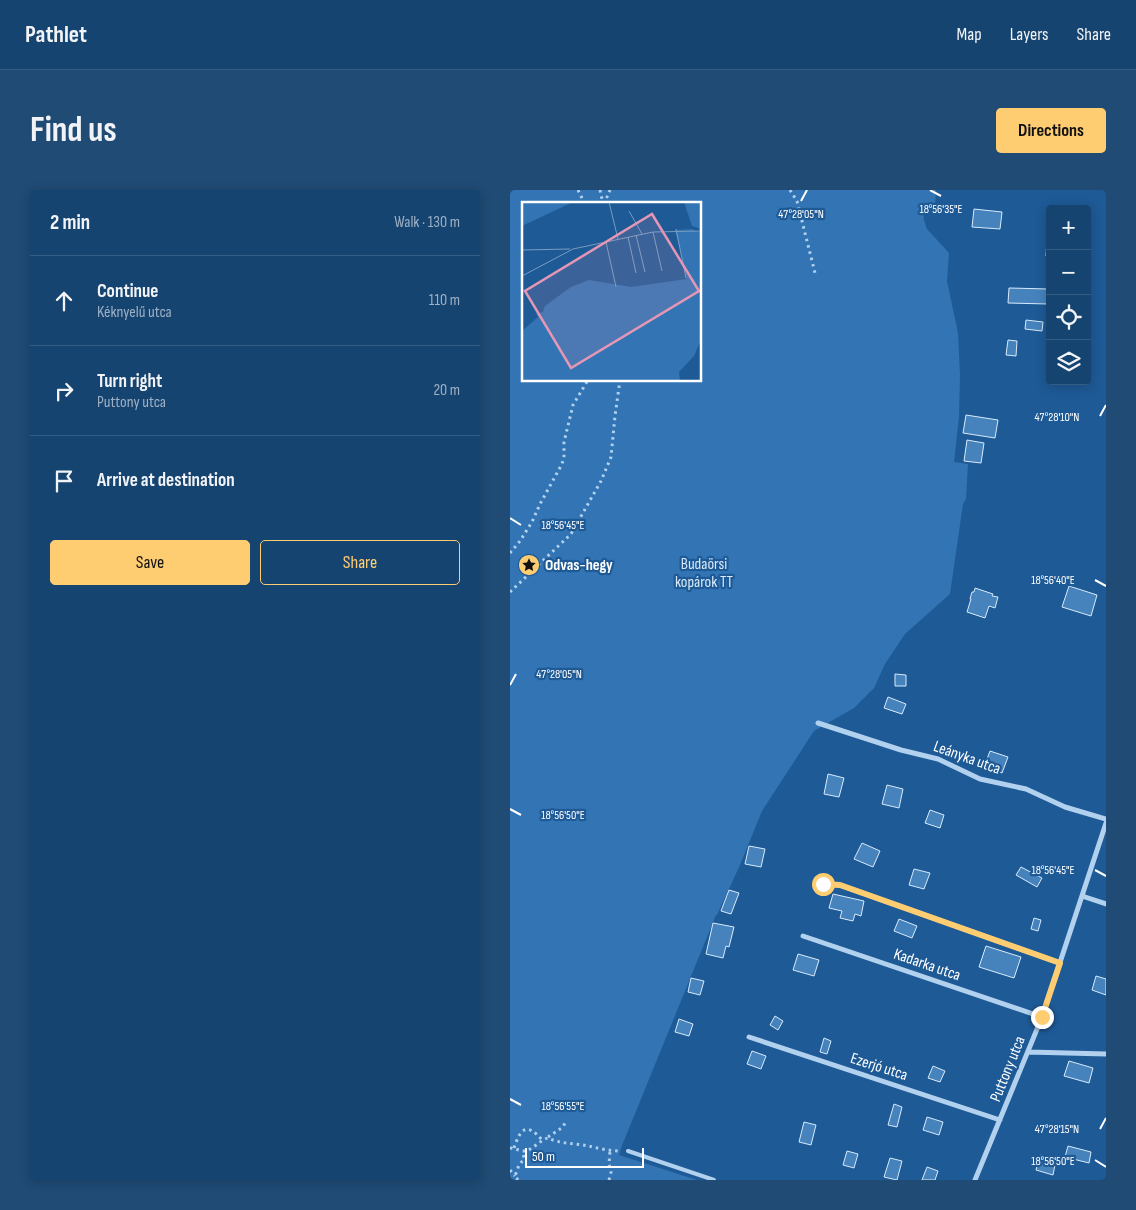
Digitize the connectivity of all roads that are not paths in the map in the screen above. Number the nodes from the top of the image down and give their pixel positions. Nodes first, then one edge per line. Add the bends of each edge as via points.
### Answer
1 (818, 723) dead end
2 (1106, 819) edge
3 (1106, 823) edge
4 (823, 884) dead end
5 (1082, 896) junction
6 (1106, 904) edge
7 (803, 936) dead end
8 (1060, 963) junction
9 (1042, 1017) junction
10 (749, 1038) dead end
11 (1028, 1052) junction
12 (1106, 1054) edge
13 (1000, 1120) junction
14 (628, 1151) road end
15 (714, 1180) edge
16 (975, 1180) edge

1 - 2 street, Leányka utca via 938,759 980,779 1026,789
3 - 5 street, Puttony utca
4 - 8 street via 840,885
5 - 6 street
5 - 8 street, Puttony utca
7 - 9 street, Kadarka utca
8 - 9 street, Puttony utca
9 - 11 street, Puttony utca
10 - 13 street, Ezerjó utca
11 - 12 street
11 - 13 street, Puttony utca
13 - 16 street, Puttony utca
14 - 15 lane

